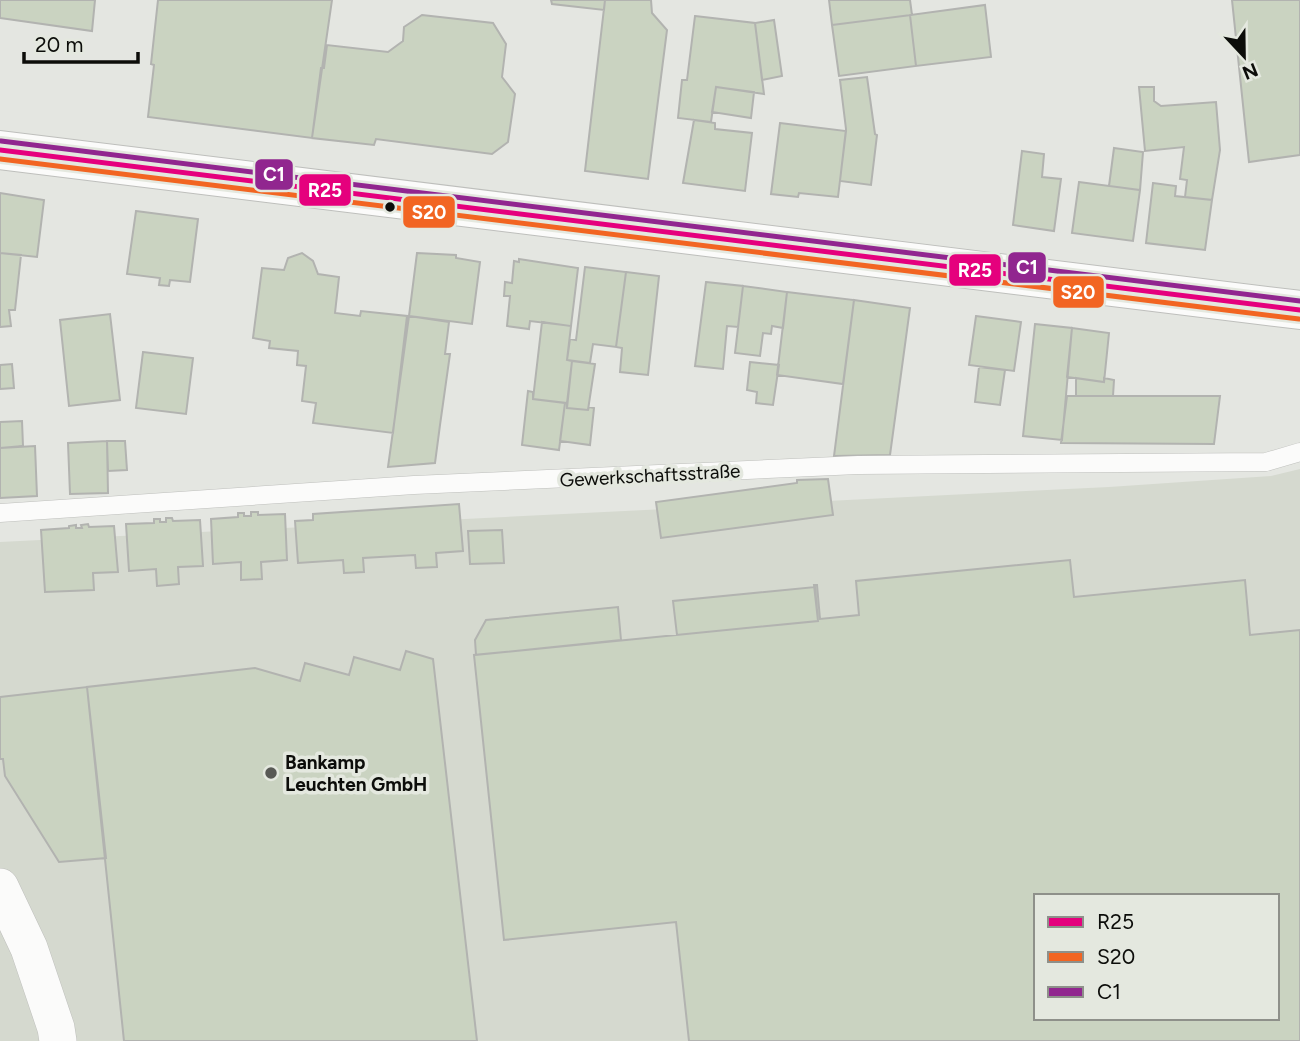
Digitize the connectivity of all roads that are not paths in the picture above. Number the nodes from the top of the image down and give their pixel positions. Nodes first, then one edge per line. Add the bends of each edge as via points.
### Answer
1 (0, 150) edge
2 (1300, 310) edge
3 (1300, 452) edge
4 (0, 513) edge
5 (0, 887) edge
6 (58, 1041) edge

1 - 2 street
3 - 4 lane, Gewerkschaftsstraße via 1266,462 858,465 414,485
5 - 6 street via 29,948

